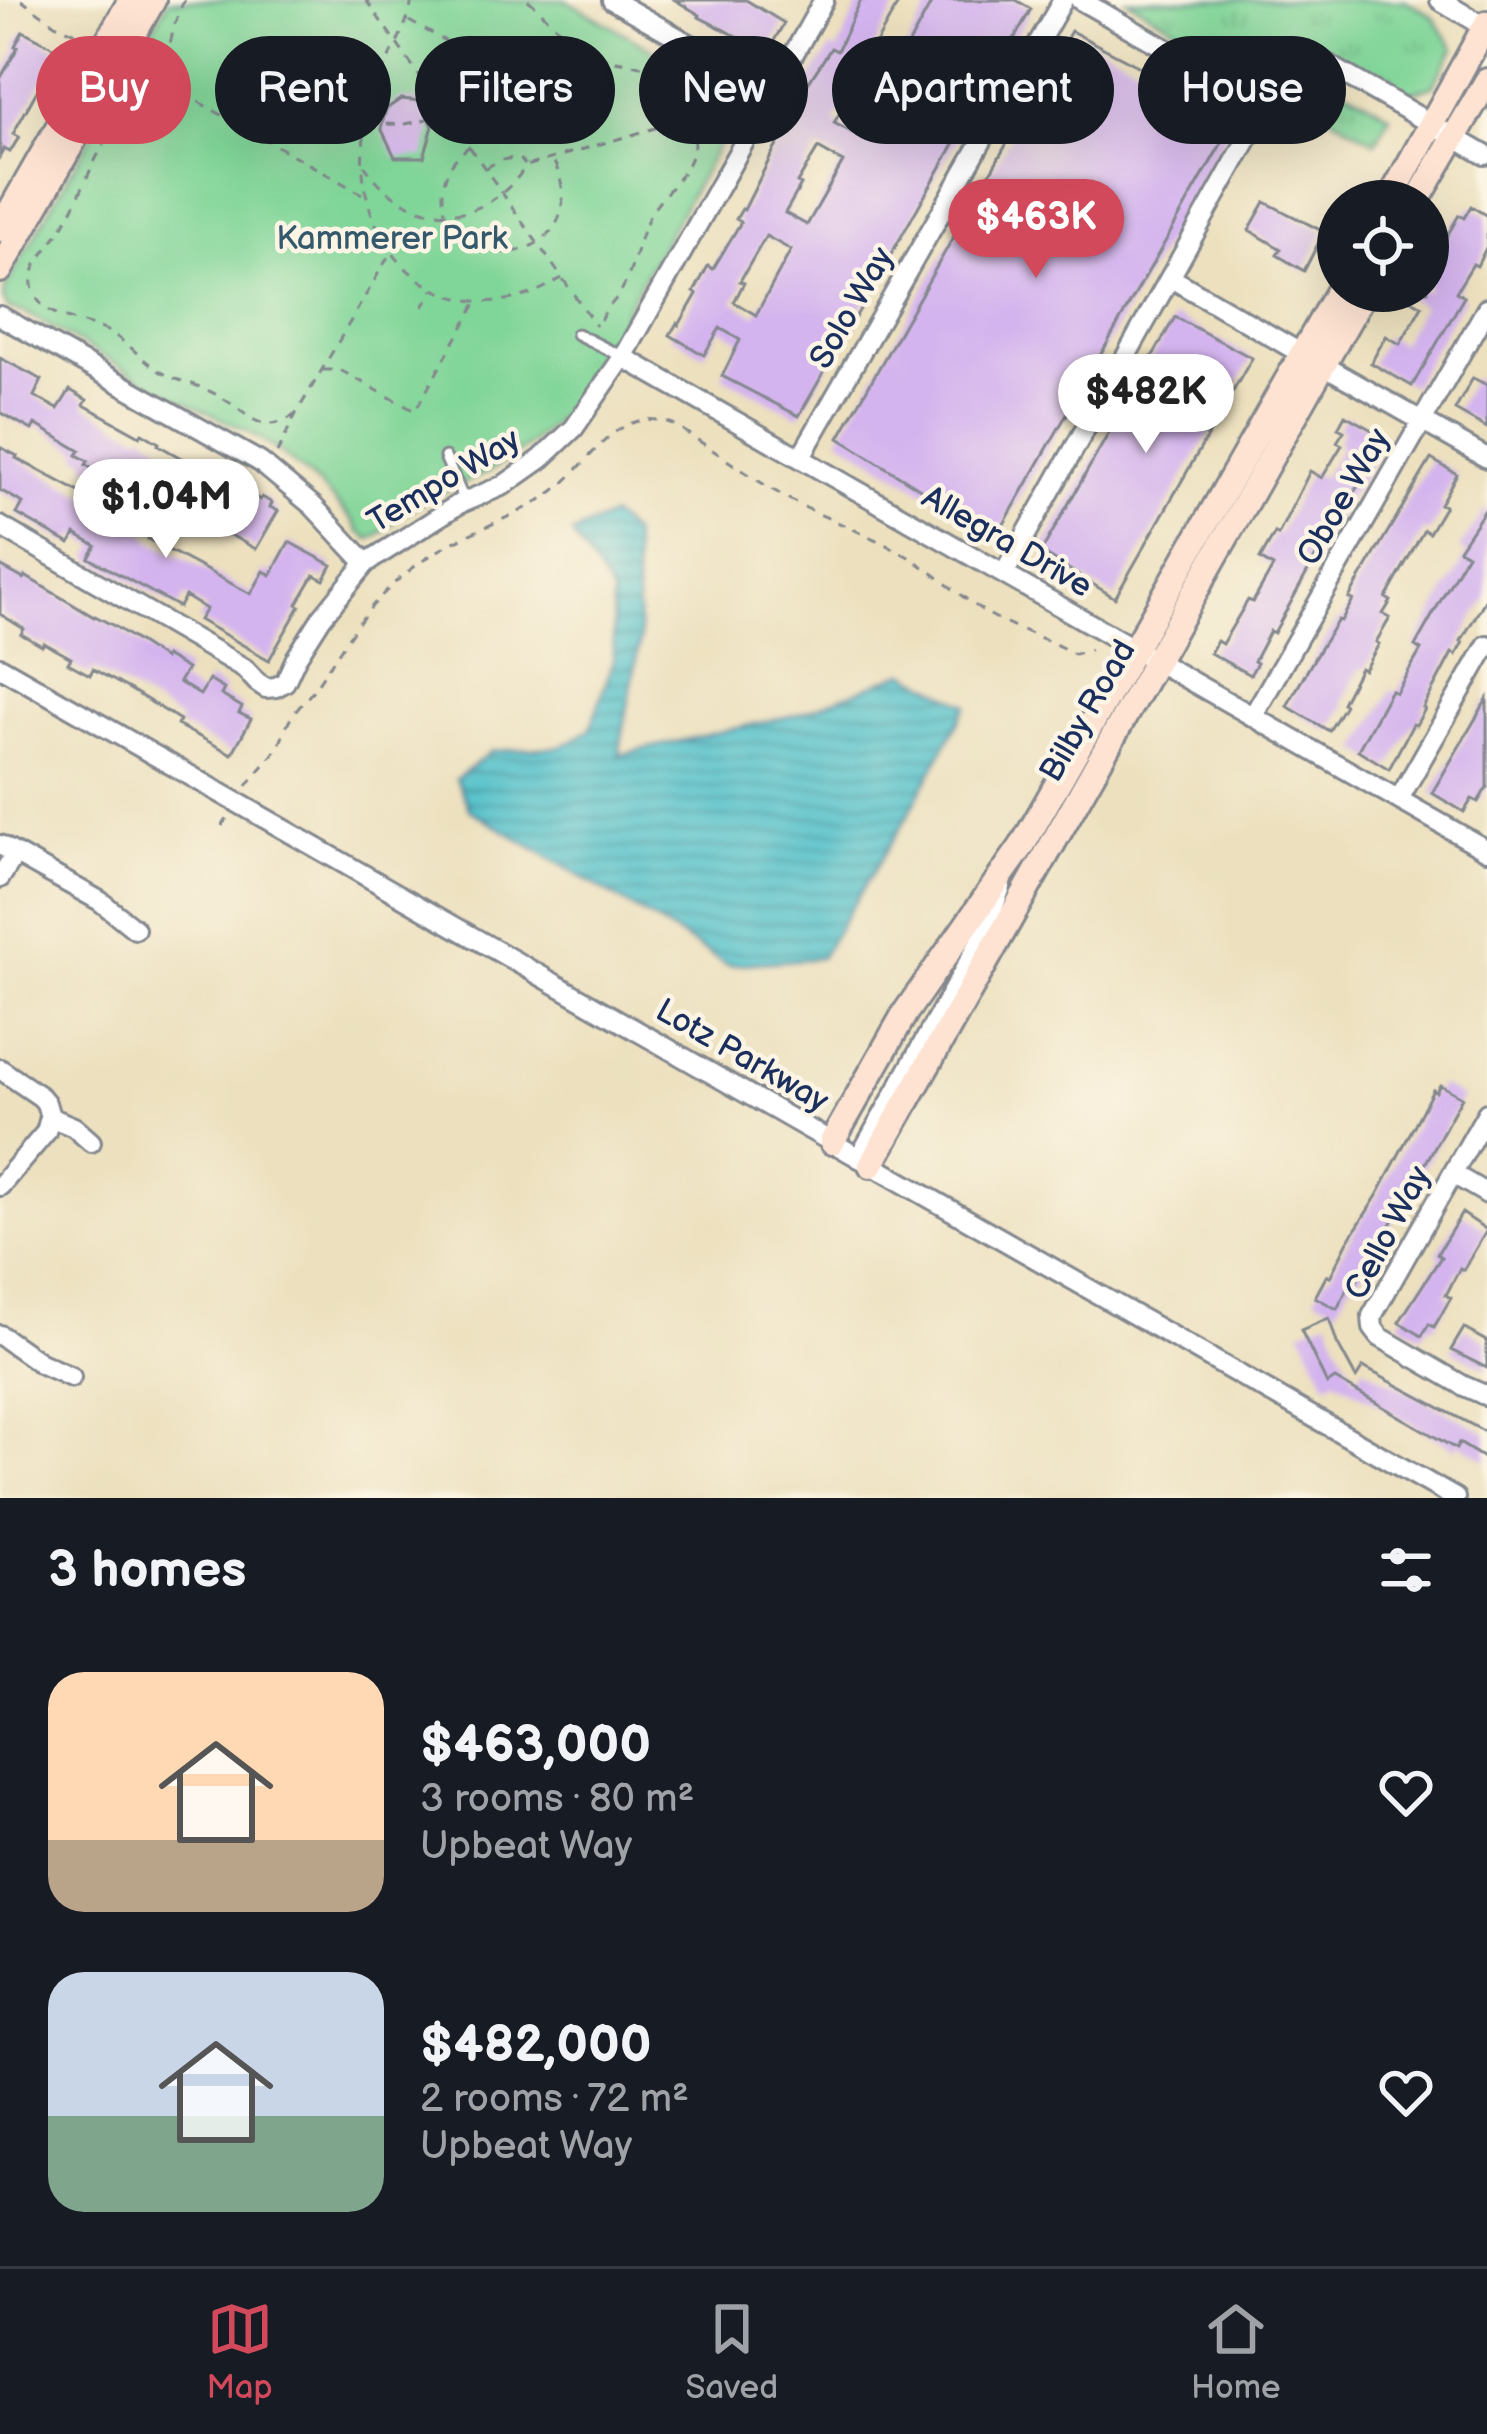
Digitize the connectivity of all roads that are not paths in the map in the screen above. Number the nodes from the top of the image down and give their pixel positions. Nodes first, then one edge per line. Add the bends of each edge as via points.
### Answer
1 (131, 0) edge
2 (153, 0) edge
3 (824, 0) edge
4 (1063, 0) edge
5 (1080, 0) edge
6 (1440, 0) edge
7 (620, 2) edge
8 (1486, 25) edge
9 (110, 36) edge
10 (678, 36) edge
11 (803, 36) edge
12 (1346, 75) edge
13 (1487, 81) edge
14 (1443, 131) junction
15 (48, 144) edge
16 (49, 144) edge
17 (742, 144) edge
18 (1485, 155) edge
19 (1405, 180) edge
20 (1425, 180) edge
21 (0, 229) edge
22 (0, 249) edge
23 (0, 270) edge
24 (1171, 278) junction
25 (1487, 308) edge
26 (1330, 312) edge
27 (1340, 312) edge
28 (1349, 312) edge
29 (0, 316) edge
30 (577, 334) dead end
31 (623, 357) junction
32 (1313, 359) junction
33 (1423, 421) junction
34 (445, 457) dead end
35 (800, 458) junction
36 (1487, 458) edge
37 (465, 502) junction
38 (0, 526) edge
39 (366, 563) junction
40 (1004, 574) junction
41 (1487, 645) edge
42 (1144, 654) junction
43 (0, 667) edge
44 (1253, 716) junction
45 (1399, 800) junction
46 (1022, 846) junction
47 (8, 850) edge
48 (1487, 850) edge
49 (0, 878) edge
50 (135, 929) dead end
51 (0, 1069) edge
52 (1487, 1113) edge
53 (50, 1117) junction
54 (91, 1142) dead end
55 (832, 1142) junction
56 (865, 1161) junction
57 (1453, 1174) junction
58 (0, 1186) edge
59 (1487, 1194) edge
60 (0, 1335) edge
61 (71, 1377) dead end
62 (1487, 1396) edge
63 (1455, 1498) edge

1 - 9 street
2 - 23 street
3 - 11 street, Tempo Way
4 - 35 street, Solo Way
5 - 24 street via 1260,107 1259,124
6 - 8 street
7 - 10 street
8 - 14 street
12 - 14 street
13 - 14 street
14 - 18 street
14 - 19 street
14 - 20 street
15 - 21 street
16 - 22 street
17 - 31 street, Tempo Way
24 - 32 street
24 - 40 street
25 - 33 street, Oboe Way
26 - 32 street, Bilby Road
27 - 32 street
28 - 32 street, Bilby Road
29 - 39 street via 260,462
30 - 31 lane
31 - 35 street, Allegra Drive
31 - 37 street, Tempo Way via 574,428 541,459
32 - 33 street
32 - 42 street, Bilby Road
32 - 42 street, Bilby Road via 1251,493
33 - 36 street
33 - 44 street, Oboe Way
34 - 37 lane
35 - 40 street, Allegra Drive
37 - 39 street, Tempo Way
38 - 39 street, Tempo Way via 266,688 285,682
40 - 42 street, Allegra Drive
41 - 45 street
42 - 44 street, Allegra Drive
42 - 46 street, Bilby Road
42 - 56 street, Bilby Road
43 - 55 street, Lotz Parkway
44 - 45 street, Allegra Drive
45 - 48 street, Allegra Drive
46 - 55 street, Bilby Road via 905,1013
46 - 56 street, Bilby Road
47 - 49 street
47 - 50 street
51 - 53 street via 41,1097
52 - 57 street, Cello Way
53 - 54 street
53 - 58 street
55 - 56 street, Lotz Parkway
56 - 63 street, Lotz Parkway
57 - 59 street
57 - 62 street, Cello Way via 1372,1322 1385,1340
60 - 61 street

